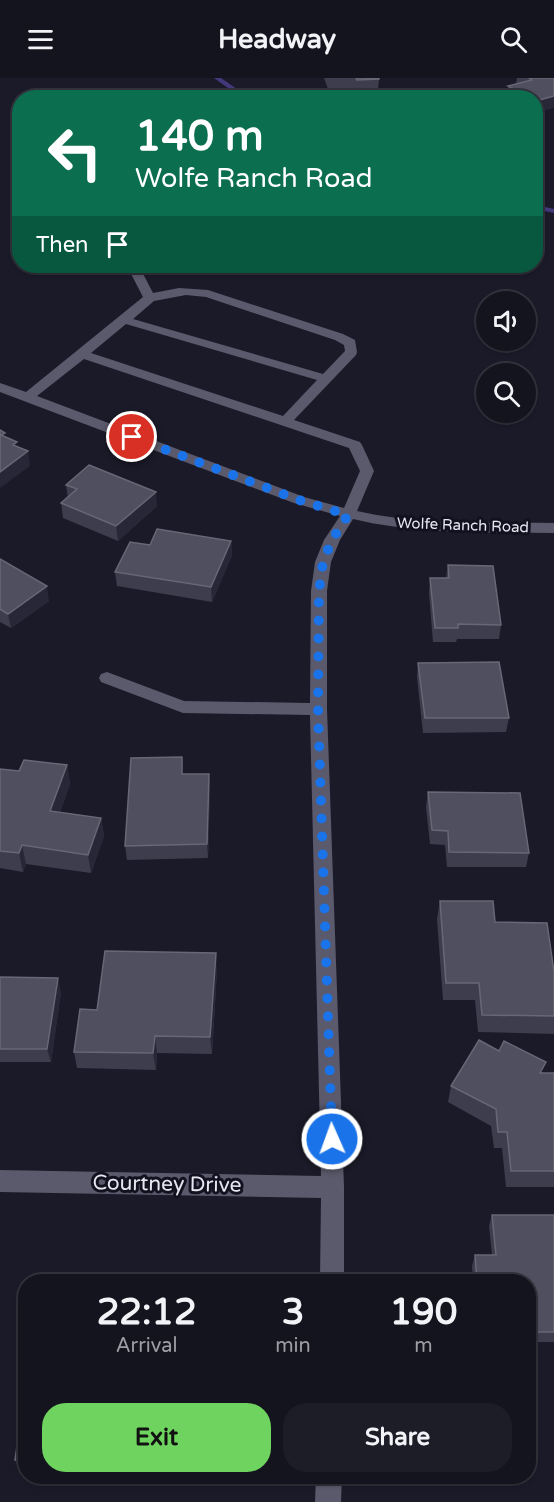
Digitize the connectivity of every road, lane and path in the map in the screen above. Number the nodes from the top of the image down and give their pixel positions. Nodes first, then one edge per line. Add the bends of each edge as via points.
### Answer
1 (137, 273) edge
2 (150, 298) junction
3 (124, 320) junction
4 (82, 354) junction
5 (326, 379) junction
6 (0, 387) edge
7 (27, 398) junction
8 (285, 422) junction
9 (348, 515) junction
10 (554, 528) edge
11 (107, 678) dead end
12 (318, 709) junction
13 (0, 1181) edge
14 (333, 1186) junction
15 (332, 1274) edge
16 (329, 1484) edge
17 (328, 1502) edge

1 - 2 street
2 - 3 street
2 - 5 street via 174,292 208,294 339,337 350,343 351,352
3 - 4 street
3 - 5 street
4 - 7 street
4 - 8 street
5 - 8 street
6 - 7 street, Wolfe Ranch Road
7 - 9 street, Wolfe Ranch Road
8 - 9 street via 355,445 367,471
9 - 10 street, Wolfe Ranch Road via 439,526
9 - 12 street via 323,562 319,591
11 - 12 street via 183,707
12 - 14 street
13 - 14 street, Courtney Drive
14 - 15 street
16 - 17 street

